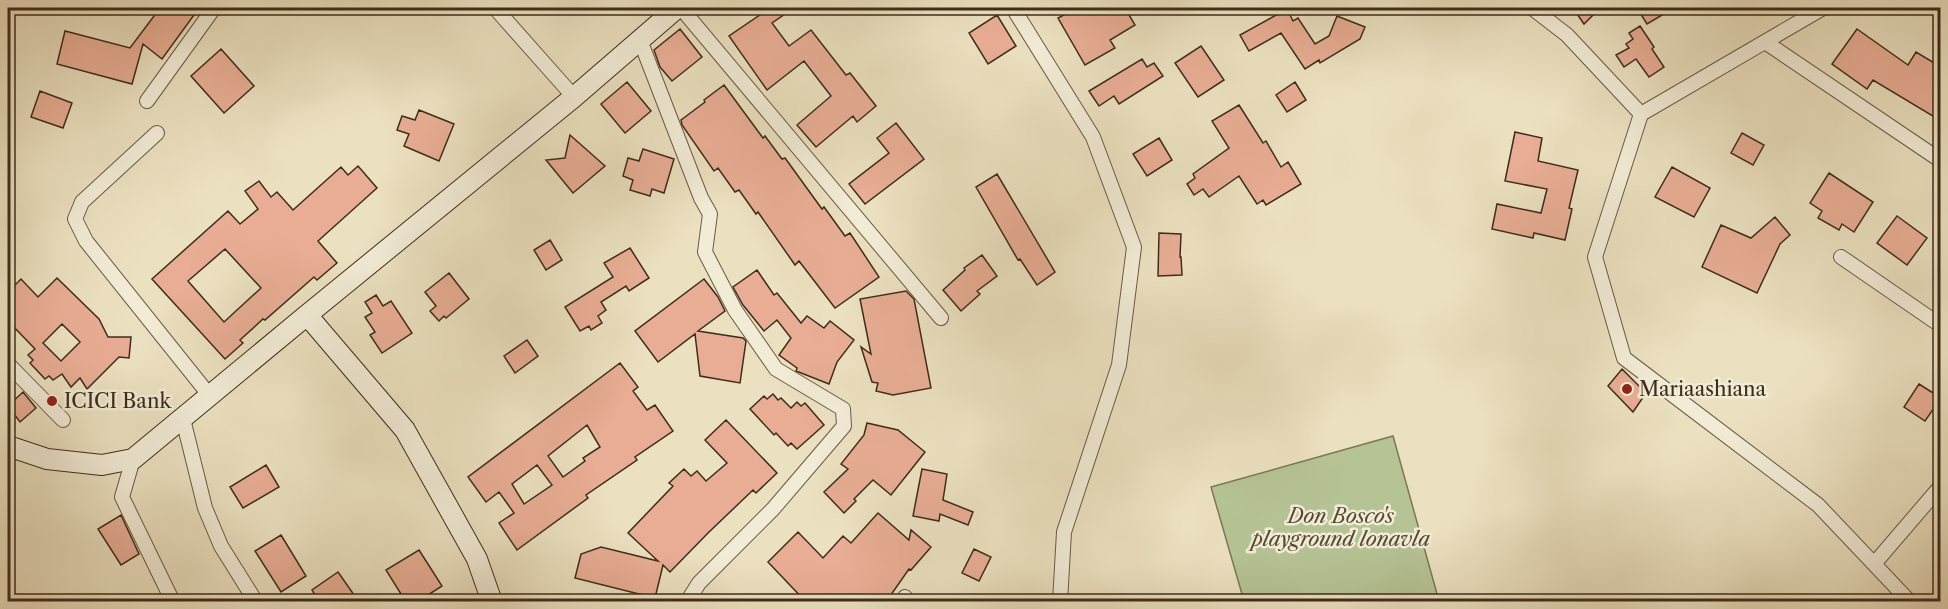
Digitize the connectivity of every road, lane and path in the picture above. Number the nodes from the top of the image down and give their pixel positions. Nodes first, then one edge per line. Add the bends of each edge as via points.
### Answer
1 (214, 8) edge
2 (495, 8) edge
3 (679, 8) edge
4 (1016, 8) edge
5 (1532, 8) edge
6 (1823, 8) edge
7 (639, 40) junction
8 (1765, 42) junction
9 (574, 97) junction
10 (147, 101) dead end
11 (1641, 114) junction
12 (158, 133) dead end
13 (1941, 160) edge
14 (1840, 257) dead end
15 (307, 315) junction
16 (941, 318) dead end
17 (1941, 325) edge
18 (8, 364) edge
19 (210, 396) junction
20 (183, 419) junction
21 (63, 420) dead end
22 (8, 446) edge
23 (133, 459) junction
24 (1941, 487) edge
25 (1874, 564) junction
26 (173, 602) edge
27 (256, 602) edge
28 (492, 602) edge
29 (687, 602) edge
30 (1060, 602) edge
31 (1910, 602) edge

1 - 10 street
2 - 9 street
3 - 7 street
3 - 16 street
4 - 30 street via 1093,137 1134,247 1119,365 1064,532
5 - 11 street via 1567,34
6 - 8 street
7 - 9 street
7 - 29 street via 710,214 705,252 735,310 776,369 843,409 844,426 773,509 699,583
8 - 11 street
8 - 13 street
9 - 15 street
11 - 25 street via 1595,257 1624,358 1818,505
12 - 19 street via 82,202 75,219 86,241
14 - 17 street
15 - 19 street
15 - 28 street via 405,430 477,560
18 - 21 street
19 - 20 street
20 - 23 street
20 - 27 street via 206,508 221,546
22 - 23 street via 47,459 102,465
23 - 26 street via 122,497
24 - 25 street
25 - 31 street

